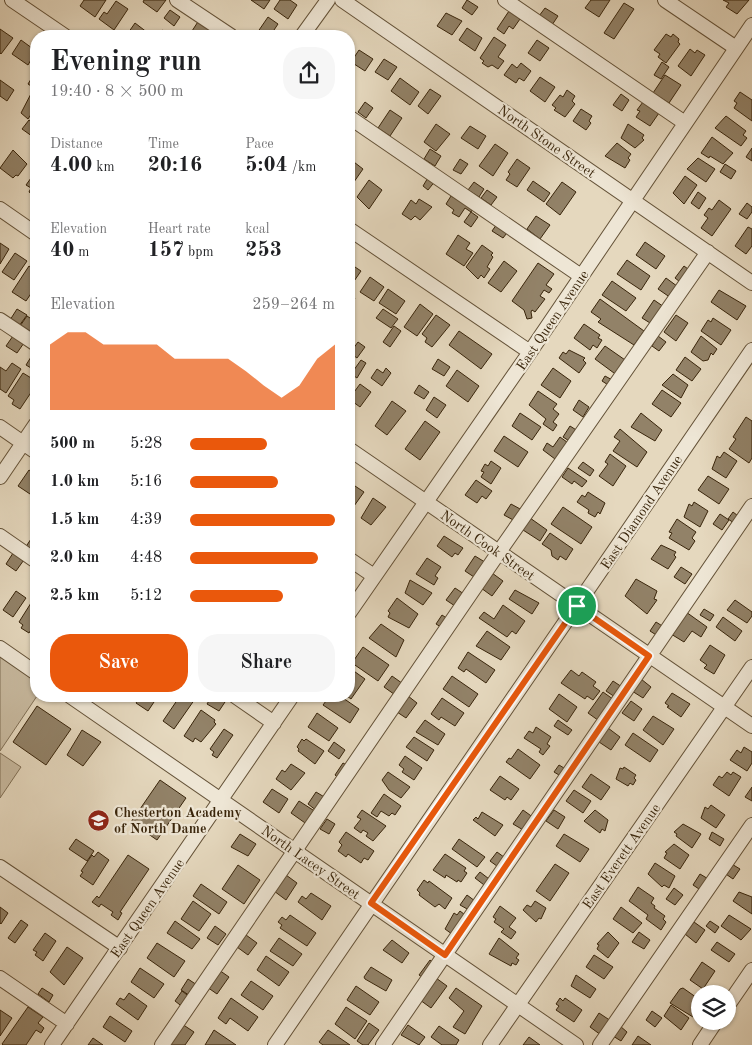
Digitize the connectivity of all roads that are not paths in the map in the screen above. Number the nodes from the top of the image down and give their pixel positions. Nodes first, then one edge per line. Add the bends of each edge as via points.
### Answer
1 (12, 0) edge
2 (177, 0) edge
3 (328, 0) edge
4 (342, 0) edge
5 (505, 0) edge
6 (665, 0) edge
7 (752, 24) edge
8 (56, 30) edge
9 (221, 30) edge
10 (306, 30) edge
11 (736, 48) junction
12 (355, 121) edge
13 (685, 124) junction
14 (632, 200) junction
15 (0, 209) edge
16 (30, 230) edge
17 (355, 233) edge
18 (708, 252) junction
19 (581, 276) junction
20 (752, 283) edge
21 (0, 320) edge
22 (30, 340) edge
23 (752, 350) edge
24 (530, 352) junction
25 (0, 427) edge
26 (30, 434) edge
27 (24, 443) junction
28 (30, 448) edge
29 (355, 453) edge
30 (0, 477) edge
31 (425, 502) junction
32 (752, 506) edge
33 (0, 536) edge
34 (498, 552) junction
35 (30, 556) edge
36 (355, 563) edge
37 (374, 576) junction
38 (355, 604) edge
39 (577, 606) junction
40 (0, 648) edge
41 (649, 656) junction
42 (752, 667) edge
43 (30, 669) edge
44 (79, 702) edge
45 (244, 702) edge
46 (288, 702) edge
47 (725, 707) junction
48 (274, 723) junction
49 (752, 726) edge
50 (222, 800) junction
51 (752, 825) edge
52 (294, 850) junction
53 (0, 867) edge
54 (371, 903) junction
55 (120, 948) junction
56 (445, 955) junction
57 (752, 970) edge
58 (0, 978) edge
59 (736, 993) edge
60 (518, 1005) junction
61 (67, 1024) junction
62 (710, 1030) edge
63 (52, 1045) edge
64 (162, 1045) edge
65 (275, 1045) edge
66 (383, 1045) edge
67 (490, 1045) edge
68 (576, 1045) edge
69 (600, 1045) edge
70 (700, 1045) edge

1 - 8 street
2 - 9 street
3 - 10 street
4 - 14 street, North Stone Street
5 - 13 street
6 - 11 street
7 - 11 street, East Queen Avenue
11 - 13 street, East Queen Avenue
12 - 19 street
13 - 14 street, East Queen Avenue
14 - 18 street, North Stone Street
14 - 19 street, East Queen Avenue
15 - 16 street
17 - 24 street
18 - 20 street, North Stone Street
18 - 34 street
19 - 24 street, East Queen Avenue
21 - 22 street
23 - 39 street, East Diamond Avenue
24 - 31 street, East Queen Avenue
25 - 27 street
26 - 27 street
27 - 28 street
27 - 30 street
29 - 31 street, North Cook Street
31 - 34 street, North Cook Street
31 - 37 street, East Queen Avenue
32 - 41 street
33 - 35 street
34 - 39 street, North Cook Street
34 - 52 street
36 - 37 street
37 - 38 street, East Queen Avenue
39 - 41 street, North Cook Street
39 - 54 street, East Diamond Avenue
40 - 43 street
41 - 47 street, North Cook Street
41 - 56 street
42 - 47 street, East Everett Avenue
44 - 50 street, North Lacey Street
45 - 48 street
46 - 48 street, East Queen Avenue
47 - 49 street, North Cook Street
47 - 60 street, East Everett Avenue
48 - 50 street, East Queen Avenue
50 - 52 street, North Lacey Street
50 - 55 street, East Queen Avenue
51 - 69 street
52 - 54 street, North Lacey Street
52 - 64 street
53 - 55 street
54 - 56 street, North Lacey Street
54 - 65 street, East Diamond Avenue
55 - 61 street, East Queen Avenue
56 - 60 street, North Lacey Street
56 - 66 street
57 - 59 street
58 - 61 street
60 - 67 street, East Everett Avenue
60 - 68 street, North Lacey Street
61 - 63 street, East Queen Avenue
62 - 70 street

